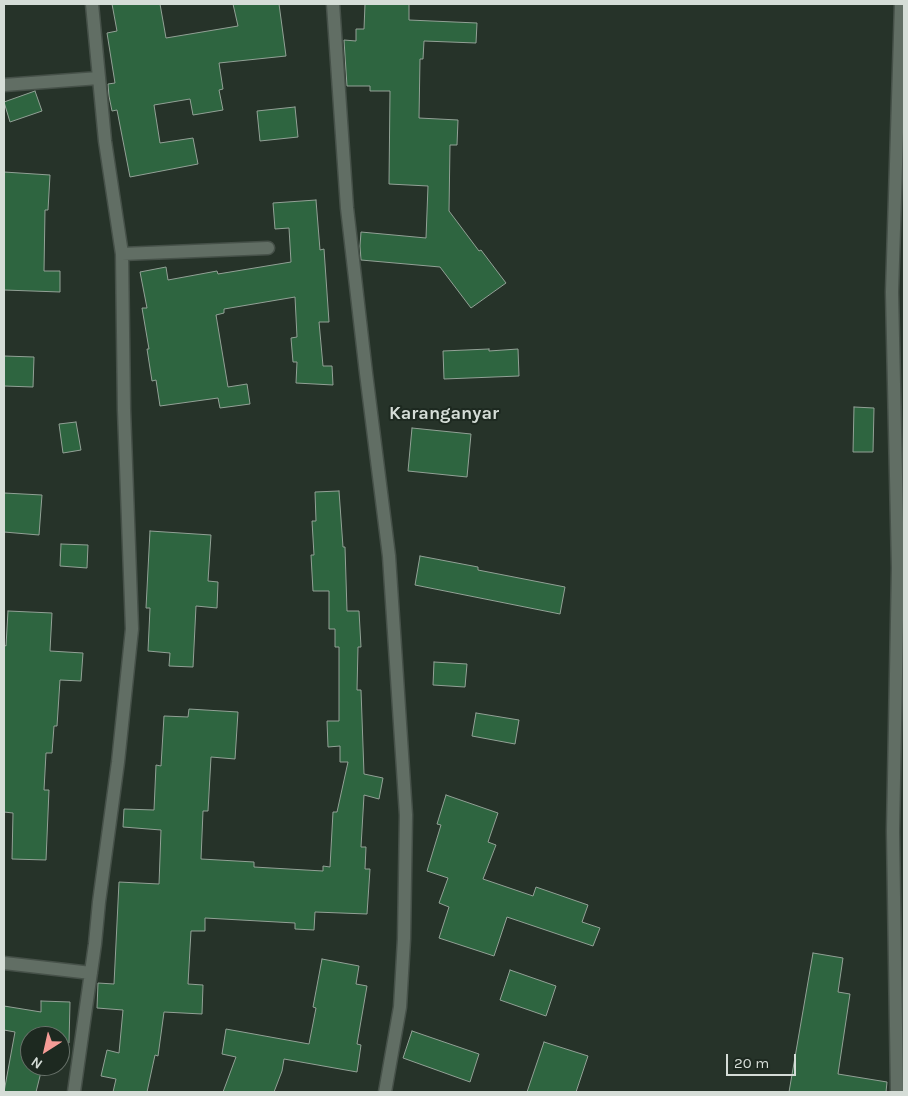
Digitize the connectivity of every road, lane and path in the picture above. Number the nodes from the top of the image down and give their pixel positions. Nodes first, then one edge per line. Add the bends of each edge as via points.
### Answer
1 (92, 4) edge
2 (332, 4) edge
3 (901, 4) edge
4 (99, 78) junction
5 (4, 85) edge
6 (268, 248) dead end
7 (122, 254) junction
8 (4, 963) edge
9 (91, 973) junction
10 (900, 988) edge
11 (74, 1092) edge
12 (385, 1092) edge
13 (896, 1092) edge

1 - 4 street
2 - 12 street via 347,208 389,556 406,815 400,1007
3 - 10 street via 892,292 898,568 893,831
4 - 5 street
4 - 7 street
6 - 7 street
7 - 9 street via 132,629
8 - 9 street
9 - 11 street
10 - 13 street

